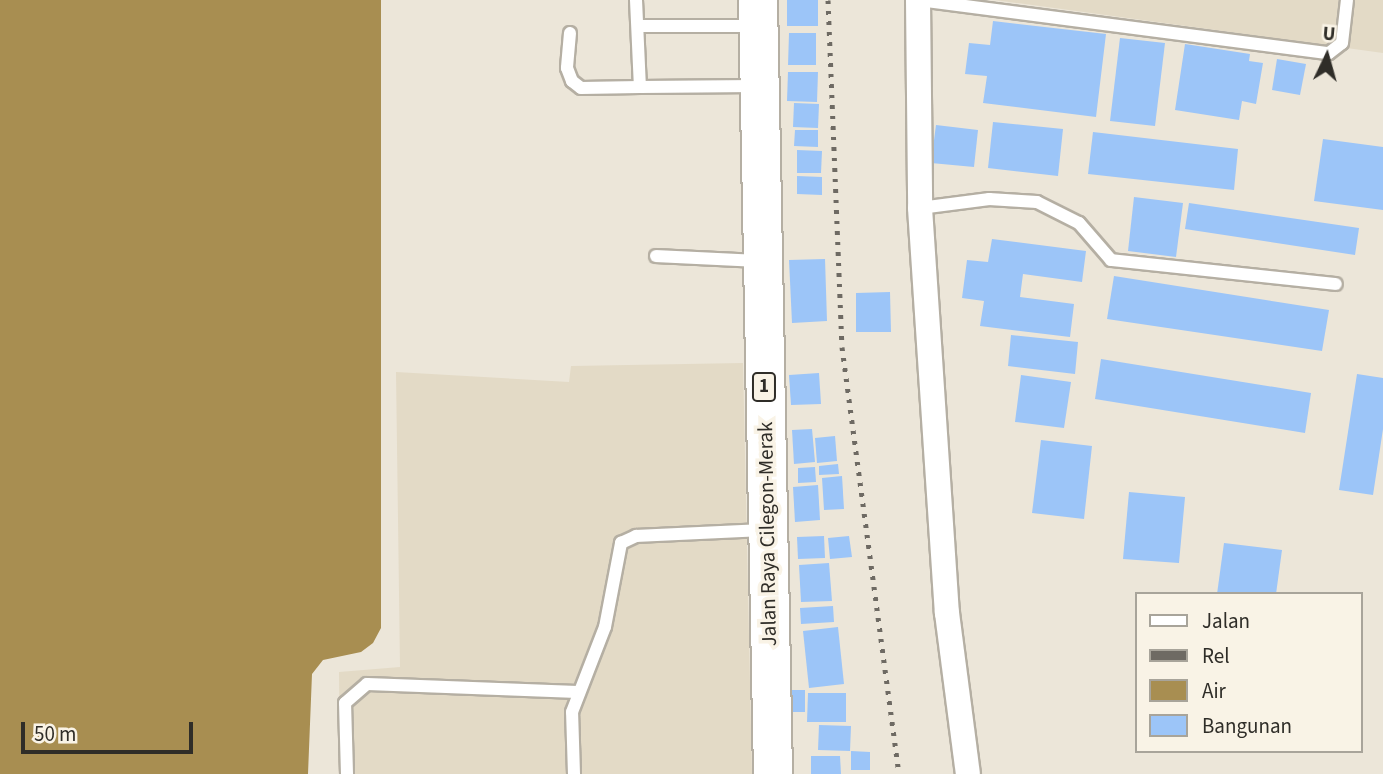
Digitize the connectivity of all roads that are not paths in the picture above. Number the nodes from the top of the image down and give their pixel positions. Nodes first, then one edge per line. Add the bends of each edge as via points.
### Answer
1 (636, 0) edge
2 (919, 0) edge
3 (1347, 0) edge
4 (758, 13) edge
5 (639, 26) junction
6 (570, 33) dead end
7 (759, 86) junction
8 (640, 87) junction
9 (920, 208) junction
10 (656, 256) dead end
11 (762, 261) junction
12 (1336, 284) dead end
13 (767, 530) junction
14 (578, 692) junction
15 (347, 774) edge
16 (574, 774) edge
17 (772, 774) edge
18 (968, 774) edge

1 - 5 lane
2 - 3 lane via 1329,53 1342,43
2 - 9 street
4 - 5 lane
4 - 7 highway, Jalan Raya Cilegon-Merak / 1
5 - 8 lane
6 - 8 lane via 567,68 572,81 582,88
7 - 8 lane
7 - 11 highway, Jalan Raya Cilegon-Merak / 1
9 - 12 lane via 989,199 1037,202 1079,223 1111,260
9 - 18 street via 947,613
10 - 11 lane
11 - 13 highway, Jalan Raya Cilegon-Merak / 1
13 - 14 lane via 636,536 621,543 605,627
13 - 17 highway, Jalan Raya Cilegon-Merak / 1
14 - 15 lane via 367,684 345,702
14 - 16 lane via 572,712

